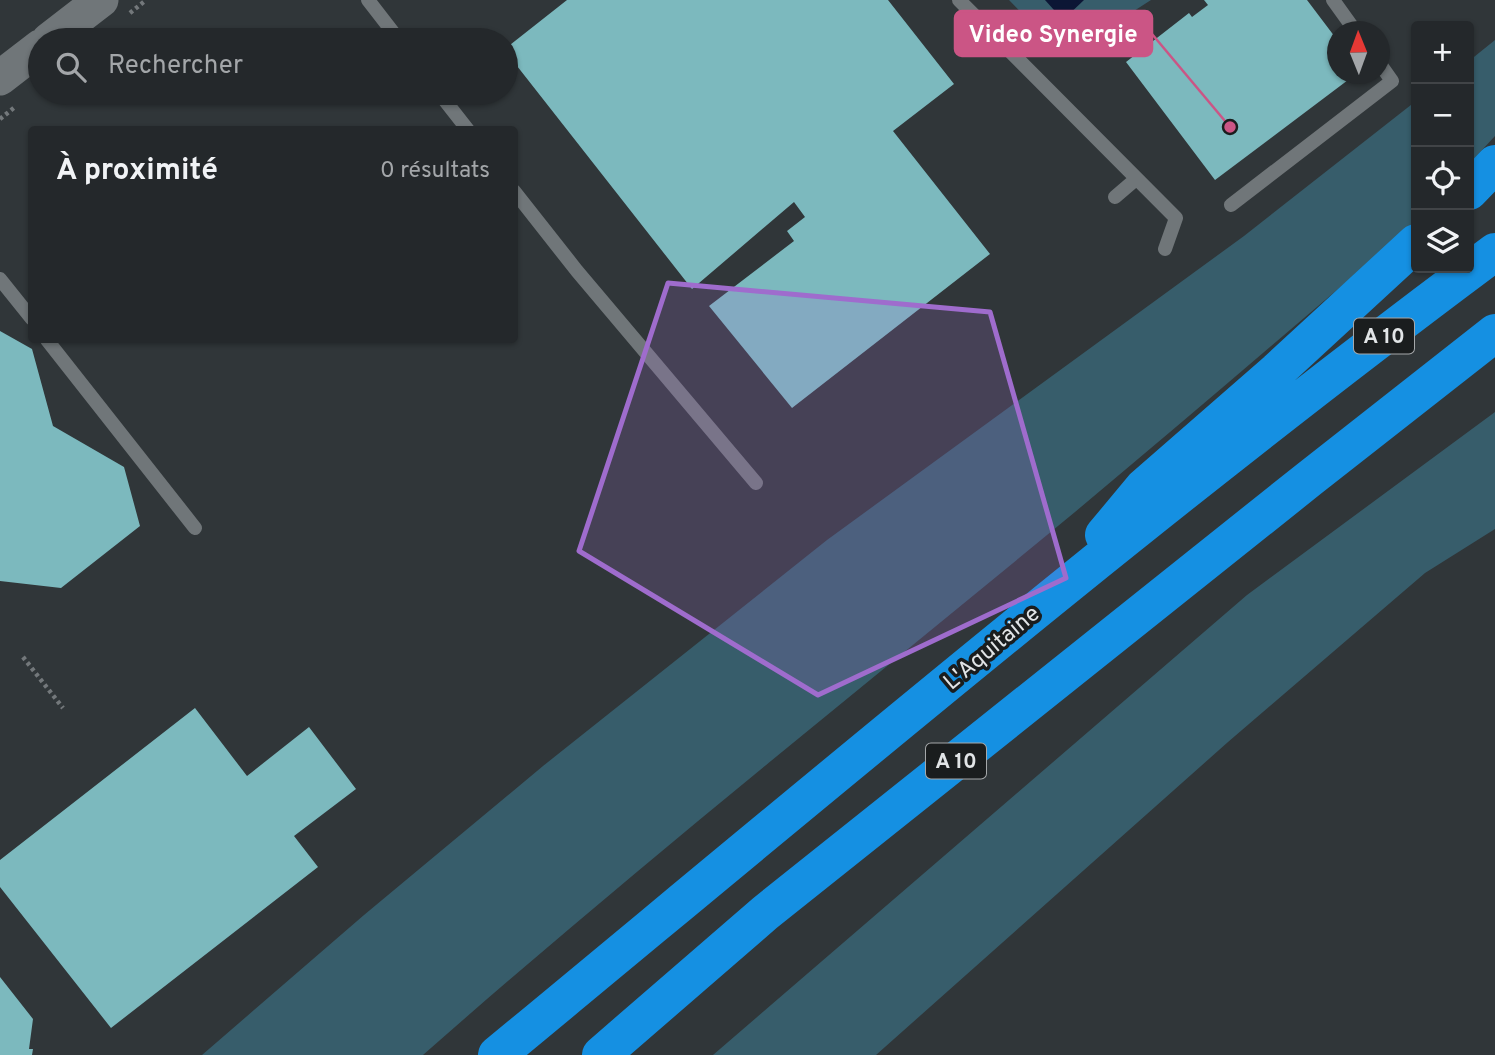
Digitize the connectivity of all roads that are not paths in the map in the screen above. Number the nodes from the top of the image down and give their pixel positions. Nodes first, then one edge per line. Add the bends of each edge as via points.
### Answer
1 (101, 0) edge
2 (368, 0) edge
3 (959, 0) edge
4 (1333, 0) edge
5 (1348, 21) edge
6 (65, 28) edge
7 (390, 28) edge
8 (28, 56) edge
9 (0, 78) edge
10 (1388, 84) edge
11 (448, 105) edge
12 (465, 126) edge
13 (1495, 164) edge
14 (1136, 179) junction
15 (1474, 186) edge
16 (518, 196) edge
17 (1115, 197) dead end
18 (1231, 205) dead end
19 (1411, 248) edge
20 (1165, 250) dead end
21 (1495, 253) edge
22 (0, 279) edge
23 (28, 314) edge
24 (1495, 334) edge
25 (49, 343) edge
26 (1495, 365) edge
27 (1315, 474) junction
28 (756, 483) dead end
29 (195, 528) dead end
30 (1059, 591) junction
31 (497, 1055) edge
32 (601, 1055) edge

1 - 6 street
2 - 7 lane
3 - 14 lane
4 - 5 lane
8 - 9 street
10 - 18 lane
11 - 12 lane
13 - 15 highway
14 - 17 lane
14 - 20 lane via 1176,218
16 - 28 lane
19 - 30 highway via 1144,487
21 - 30 highway, L'Aquitaine / A 10
22 - 23 lane
24 - 27 highway, A 10
25 - 29 lane
26 - 27 highway via 1368,455
27 - 32 highway, A 10 via 765,913
30 - 31 highway, L'Aquitaine / A 10

